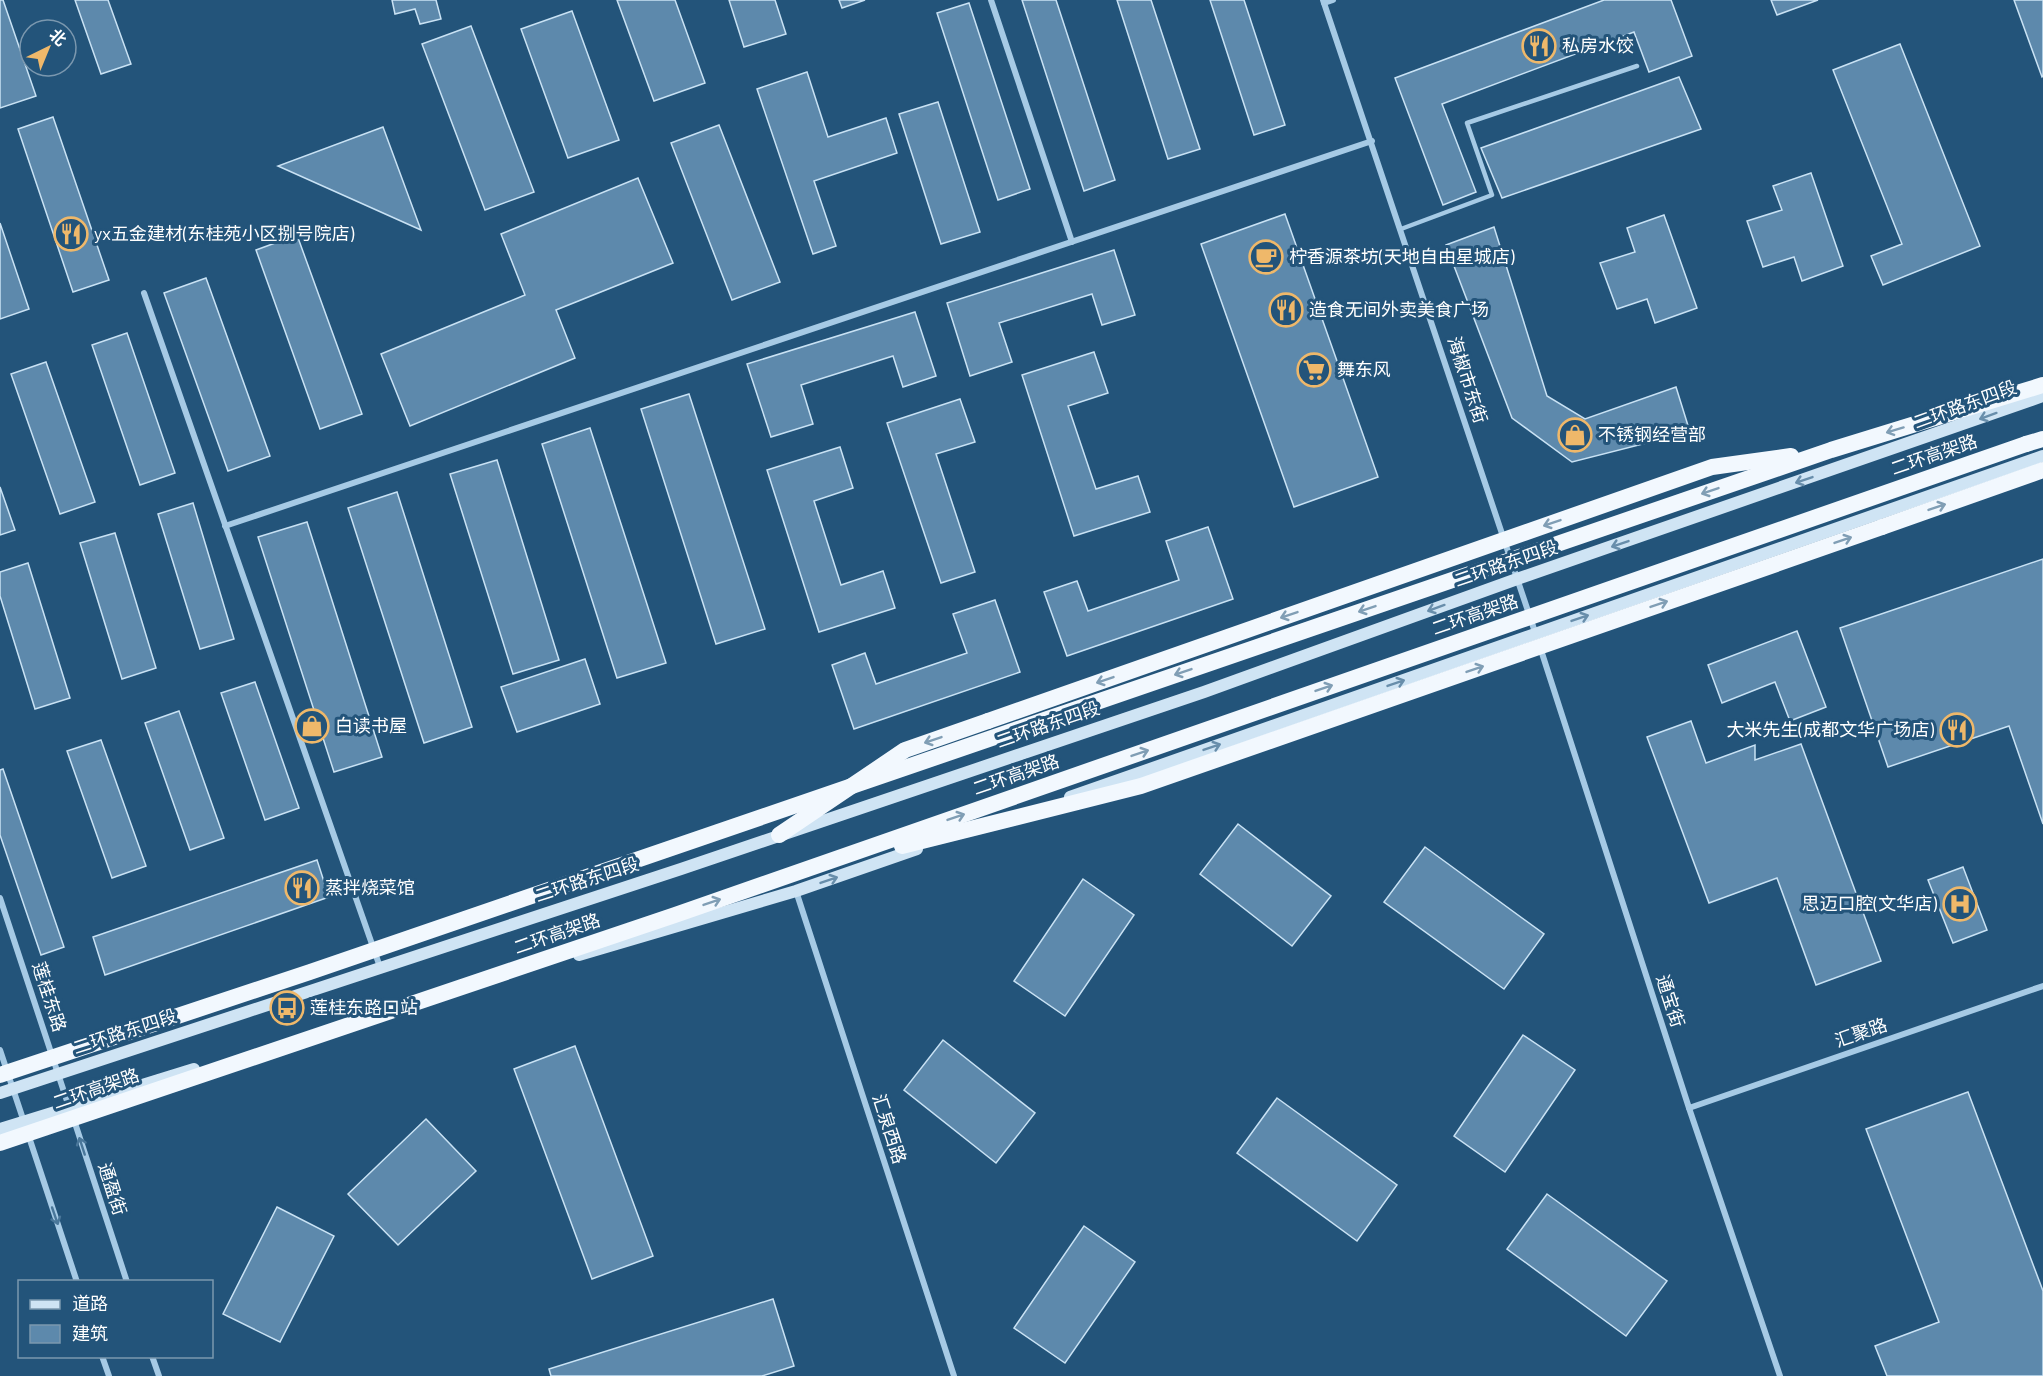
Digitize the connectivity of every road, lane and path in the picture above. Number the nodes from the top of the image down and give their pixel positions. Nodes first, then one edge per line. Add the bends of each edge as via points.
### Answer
1 (991, 0) edge
2 (1334, 0) edge
3 (1323, 2) edge
4 (1637, 66) dead end
5 (1372, 141) junction
6 (1401, 229) junction
7 (1072, 242) junction
8 (144, 293) dead end
9 (2043, 385) edge
10 (2043, 396) edge
11 (2043, 439) edge
12 (1831, 450) junction
13 (2043, 456) edge
14 (2043, 470) edge
15 (225, 526) junction
16 (1517, 579) junction
17 (1536, 634) junction
18 (779, 835) junction
19 (796, 872) junction
20 (796, 891) junction
21 (0, 898) edge
22 (380, 967) junction
23 (2043, 986) edge
24 (0, 1050) edge
25 (58, 1072) junction
26 (0, 1075) edge
27 (13, 1088) junction
28 (0, 1093) edge
29 (69, 1106) junction
30 (1689, 1108) junction
31 (23, 1121) junction
32 (0, 1129) edge
33 (0, 1143) edge
34 (77, 1280) edge
35 (127, 1280) edge
36 (103, 1358) edge
37 (153, 1358) edge
38 (109, 1376) edge
39 (159, 1376) edge
40 (954, 1376) edge
41 (1780, 1376) edge

1 - 7 street
2 - 3 street
3 - 5 street, 海椒市东街
4 - 6 lane via 1467,123 1492,195
5 - 6 street, 海椒市东街
5 - 7 street
6 - 16 street, 海椒市东街
7 - 15 street
8 - 15 street
9 -> 12 highway, 二环高架路, bridge
10 -> 16 main road, 二环路东四段
19 -> 11 highway, 二环高架路, bridge
12 -> 18 highway, bridge via 1712,467 905,750
12 -> 26 highway, 二环高架路, bridge
17 -> 13 main road
19 -> 14 highway, bridge via 1141,786
15 - 22 street
16 - 17 street, 海椒市东街
16 -> 18 main road, 二环路东四段 via 1204,692
20 -> 17 main road
17 - 30 street, 通宝街
18 - 22 main road, 二环路东四段
33 -> 19 highway, 二环高架路, bridge
20 - 29 main road
20 - 40 street, 汇泉西路
21 - 25 street, 莲桂东路
22 - 25 main road, 二环路东四段
23 - 30 street, 汇聚路
24 - 27 street
25 - 27 main road, 二环路东四段
25 - 29 street, 莲桂东路
27 - 28 main road, 二环路东四段
27 - 31 street
29 - 31 main road
35 -> 29 street, 通盈街
30 - 41 street, 通宝街
31 - 32 main road
31 -> 34 street
36 - 38 street
37 - 39 street

